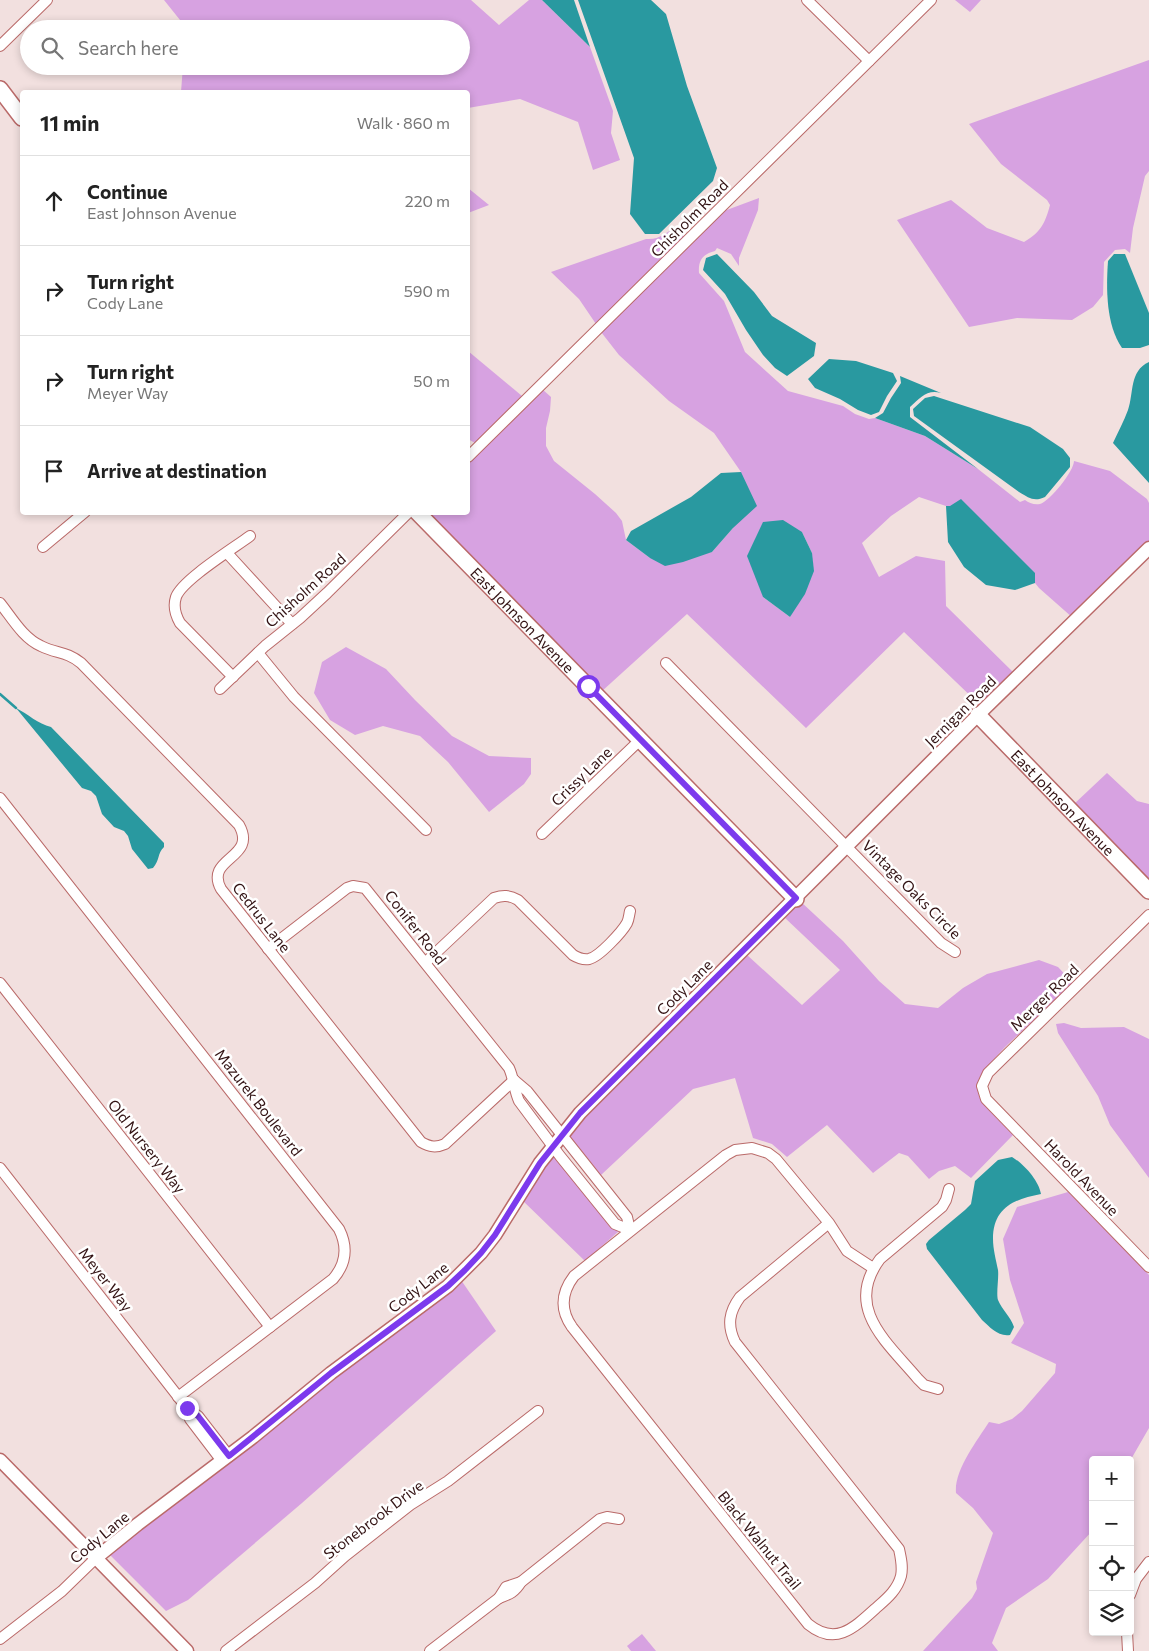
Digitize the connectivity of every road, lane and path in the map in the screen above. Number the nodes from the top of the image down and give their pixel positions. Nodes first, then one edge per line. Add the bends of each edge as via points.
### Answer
1 (47, 0) edge
2 (807, 0) edge
3 (932, 0) edge
4 (27, 20) edge
5 (20, 26) edge
6 (0, 46) edge
7 (869, 61) junction
8 (0, 89) edge
9 (20, 115) edge
10 (470, 454) edge
11 (82, 515) edge
12 (406, 515) edge
13 (420, 515) edge
14 (250, 536) dead end
15 (42, 547) dead end
16 (1149, 548) edge
17 (227, 553) junction
18 (0, 603) edge
19 (292, 624) junction
20 (258, 653) junction
21 (666, 662) dead end
22 (233, 677) junction
23 (220, 690) dead end
24 (978, 716) junction
25 (640, 740) junction
26 (0, 798) edge
27 (426, 830) dead end
28 (542, 834) dead end
29 (848, 846) junction
30 (1149, 891) edge
31 (796, 898) junction
32 (630, 911) dead end
33 (1149, 915) edge
34 (268, 949) junction
35 (954, 952) dead end
36 (426, 962) junction
37 (0, 983) edge
38 (514, 1080) junction
39 (993, 1107) joint
40 (562, 1134) junction
41 (553, 1145) junction
42 (0, 1168) edge
43 (949, 1189) dead end
44 (829, 1223) junction
45 (630, 1230) junction
46 (1149, 1267) edge
47 (873, 1268) junction
48 (270, 1327) junction
49 (938, 1389) dead end
50 (178, 1397) junction
51 (538, 1411) dead end
52 (225, 1459) junction
53 (0, 1460) edge
54 (619, 1519) dead end
55 (96, 1558) junction
56 (1149, 1562) edge
57 (1132, 1591) edge
58 (1127, 1636) edge
59 (0, 1639) edge
60 (187, 1651) edge
61 (226, 1651) edge
62 (430, 1651) edge
63 (1128, 1651) edge

1 - 4 street
2 - 7 street
3 - 7 street, Chisholm Road
5 - 6 street
7 - 10 street, Chisholm Road
8 - 9 main road
11 - 15 street
12 - 19 street, Chisholm Road
13 - 25 main road, East Johnson Avenue
14 - 17 street
16 - 24 street, Jernigan Road
17 - 19 street
17 - 22 street via 182,588 176,597 175,607 180,623
18 - 34 street, Cedrus Lane via 33,642 65,653 81,663 239,825 244,842 237,854 222,864 218,883
19 - 20 street, Chisholm Road
20 - 22 street, Chisholm Road
20 - 27 street via 294,697
21 - 29 street, Vintage Oaks Circle
22 - 23 street, Chisholm Road
24 - 29 street, Jernigan Road
24 - 30 main road, East Johnson Avenue
25 - 28 street, Crissy Lane
25 - 31 main road, East Johnson Avenue
26 - 48 street, Mazurek Boulevard via 339,1229 345,1247 338,1273
29 - 31 street, Jernigan Road
29 - 35 street, Vintage Oaks Circle via 941,943
31 - 40 street, Cody Lane via 591,1101
32 - 36 street via 623,929 599,953 588,959 573,955 518,900 500,896 494,898
33 - 39 street, Merger Road via 988,1073 982,1086 983,1093
34 - 36 street, Conifer Road via 353,886 370,892
34 - 38 street, Cedrus Lane via 421,1142 439,1147 445,1144
36 - 38 street, Conifer Road via 509,1068
37 - 48 street, Old Nursery Way
38 - 40 street, Conifer Road
38 - 41 street, Conifer Road via 519,1101
39 - 46 street, Harold Avenue
40 - 41 street, Cody Lane
40 - 45 street, Conifer Road via 628,1217
41 - 45 street, Conifer Road via 615,1224
41 - 52 street, Cody Lane via 495,1235 465,1270
42 - 50 street, Meyer Way
43 - 47 street via 942,1207
44 - 45 street, Black Walnut Trail via 776,1159 760,1149 743,1148 726,1155
44 - 45 street, Black Walnut Trail via 740,1297 732,1310 730,1324 735,1342 899,1549 901,1577 892,1594 855,1627 838,1634 821,1632 808,1624 566,1319 563,1301 568,1284
44 - 47 street, Black Walnut Trail via 847,1251
47 - 49 street via 865,1302 873,1325 924,1385
48 - 50 street, Mazurek Boulevard
50 - 52 street, Meyer Way via 198,1416
51 - 61 street, Stonebrook Drive via 448,1481 410,1505
52 - 55 street, Cody Lane
53 - 55 street
54 - 62 street via 600,1519 521,1582 511,1594 499,1598
55 - 59 street, Cody Lane via 62,1591
55 - 60 street
56 - 57 street
58 - 63 street

